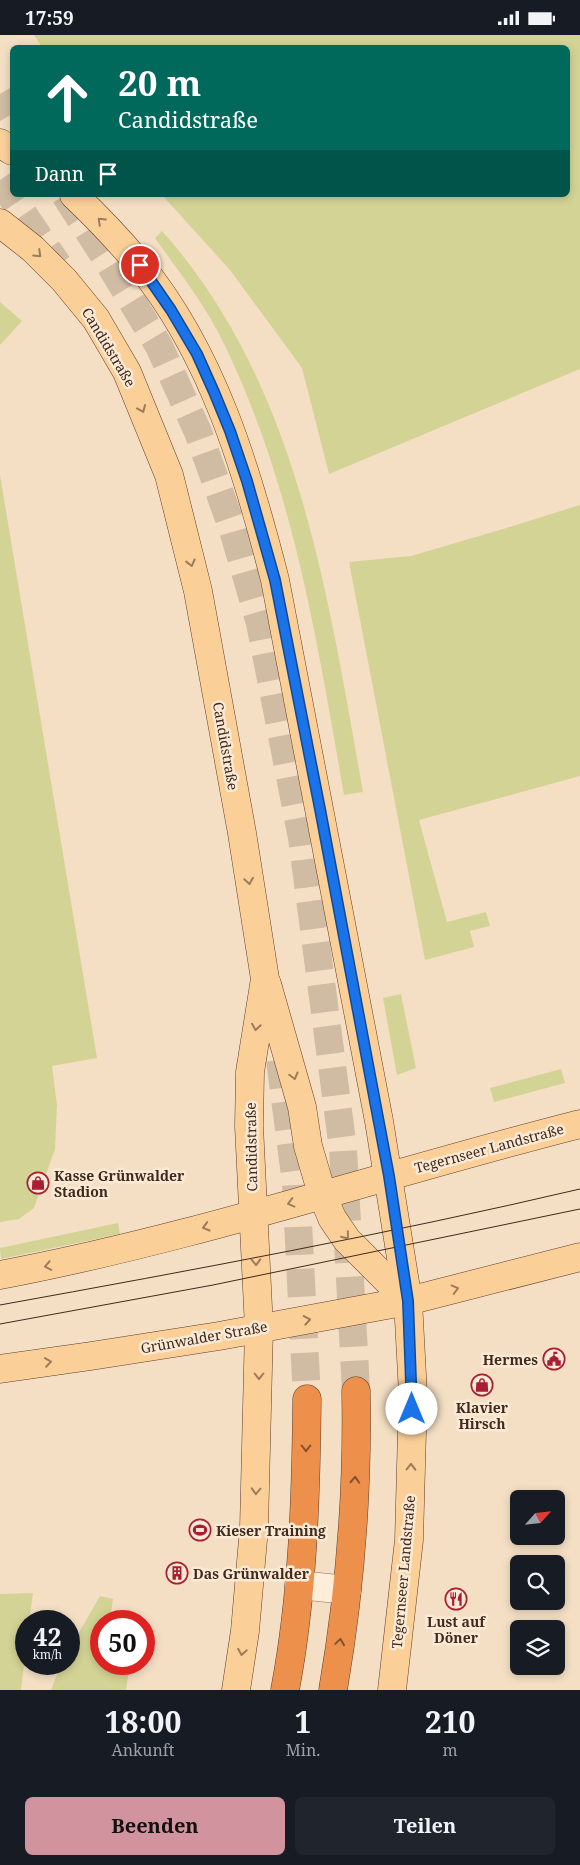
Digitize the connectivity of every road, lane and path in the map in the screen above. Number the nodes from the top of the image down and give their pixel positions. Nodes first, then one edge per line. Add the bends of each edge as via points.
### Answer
1 (76, 197) edge
2 (0, 223) edge
3 (265, 979) junction
4 (580, 1124) edge
5 (389, 1176) junction
6 (322, 1194) junction
7 (253, 1213) junction
8 (580, 1257) edge
9 (0, 1275) edge
10 (408, 1301) junction
11 (259, 1328) junction
12 (0, 1369) edge
13 (356, 1391) tunnel mouth
14 (306, 1399) tunnel mouth
15 (299, 1585) junction
16 (347, 1590) junction
17 (236, 1690) edge
18 (285, 1690) edge
19 (333, 1690) edge
20 (392, 1690) edge

5 -> 1 main road via 275,580 247,481 214,392 197,354 171,310 140,265
2 -> 3 main road, Candidstraße via 33,249 96,319 127,373 169,475 198,591
3 -> 6 main road via 302,1107 308,1146
3 -> 7 main road, Candidstraße via 250,1072
4 - 5 main road, Tegernseer Landstraße
5 - 6 main road, Tegernseer Landstraße
5 - 10 main road
6 -> 7 main road, Tegernseer Landstraße
6 -> 10 main road via 332,1217 348,1240
7 -> 9 main road via 60,1264
7 -> 11 main road, Candidstraße
10 -> 8 main road
11 -> 10 main road, Grünwalder Straße
20 -> 10 main road, Tegernseer Landstraße via 409,1540 412,1394
12 -> 11 main road, Grünwalder Straße
11 -> 17 main road via 254,1528 246,1631
16 -> 13 highway via 357,1445
14 -> 15 highway via 306,1475
15 - 16 lane
15 - 18 highway
19 -> 16 highway

